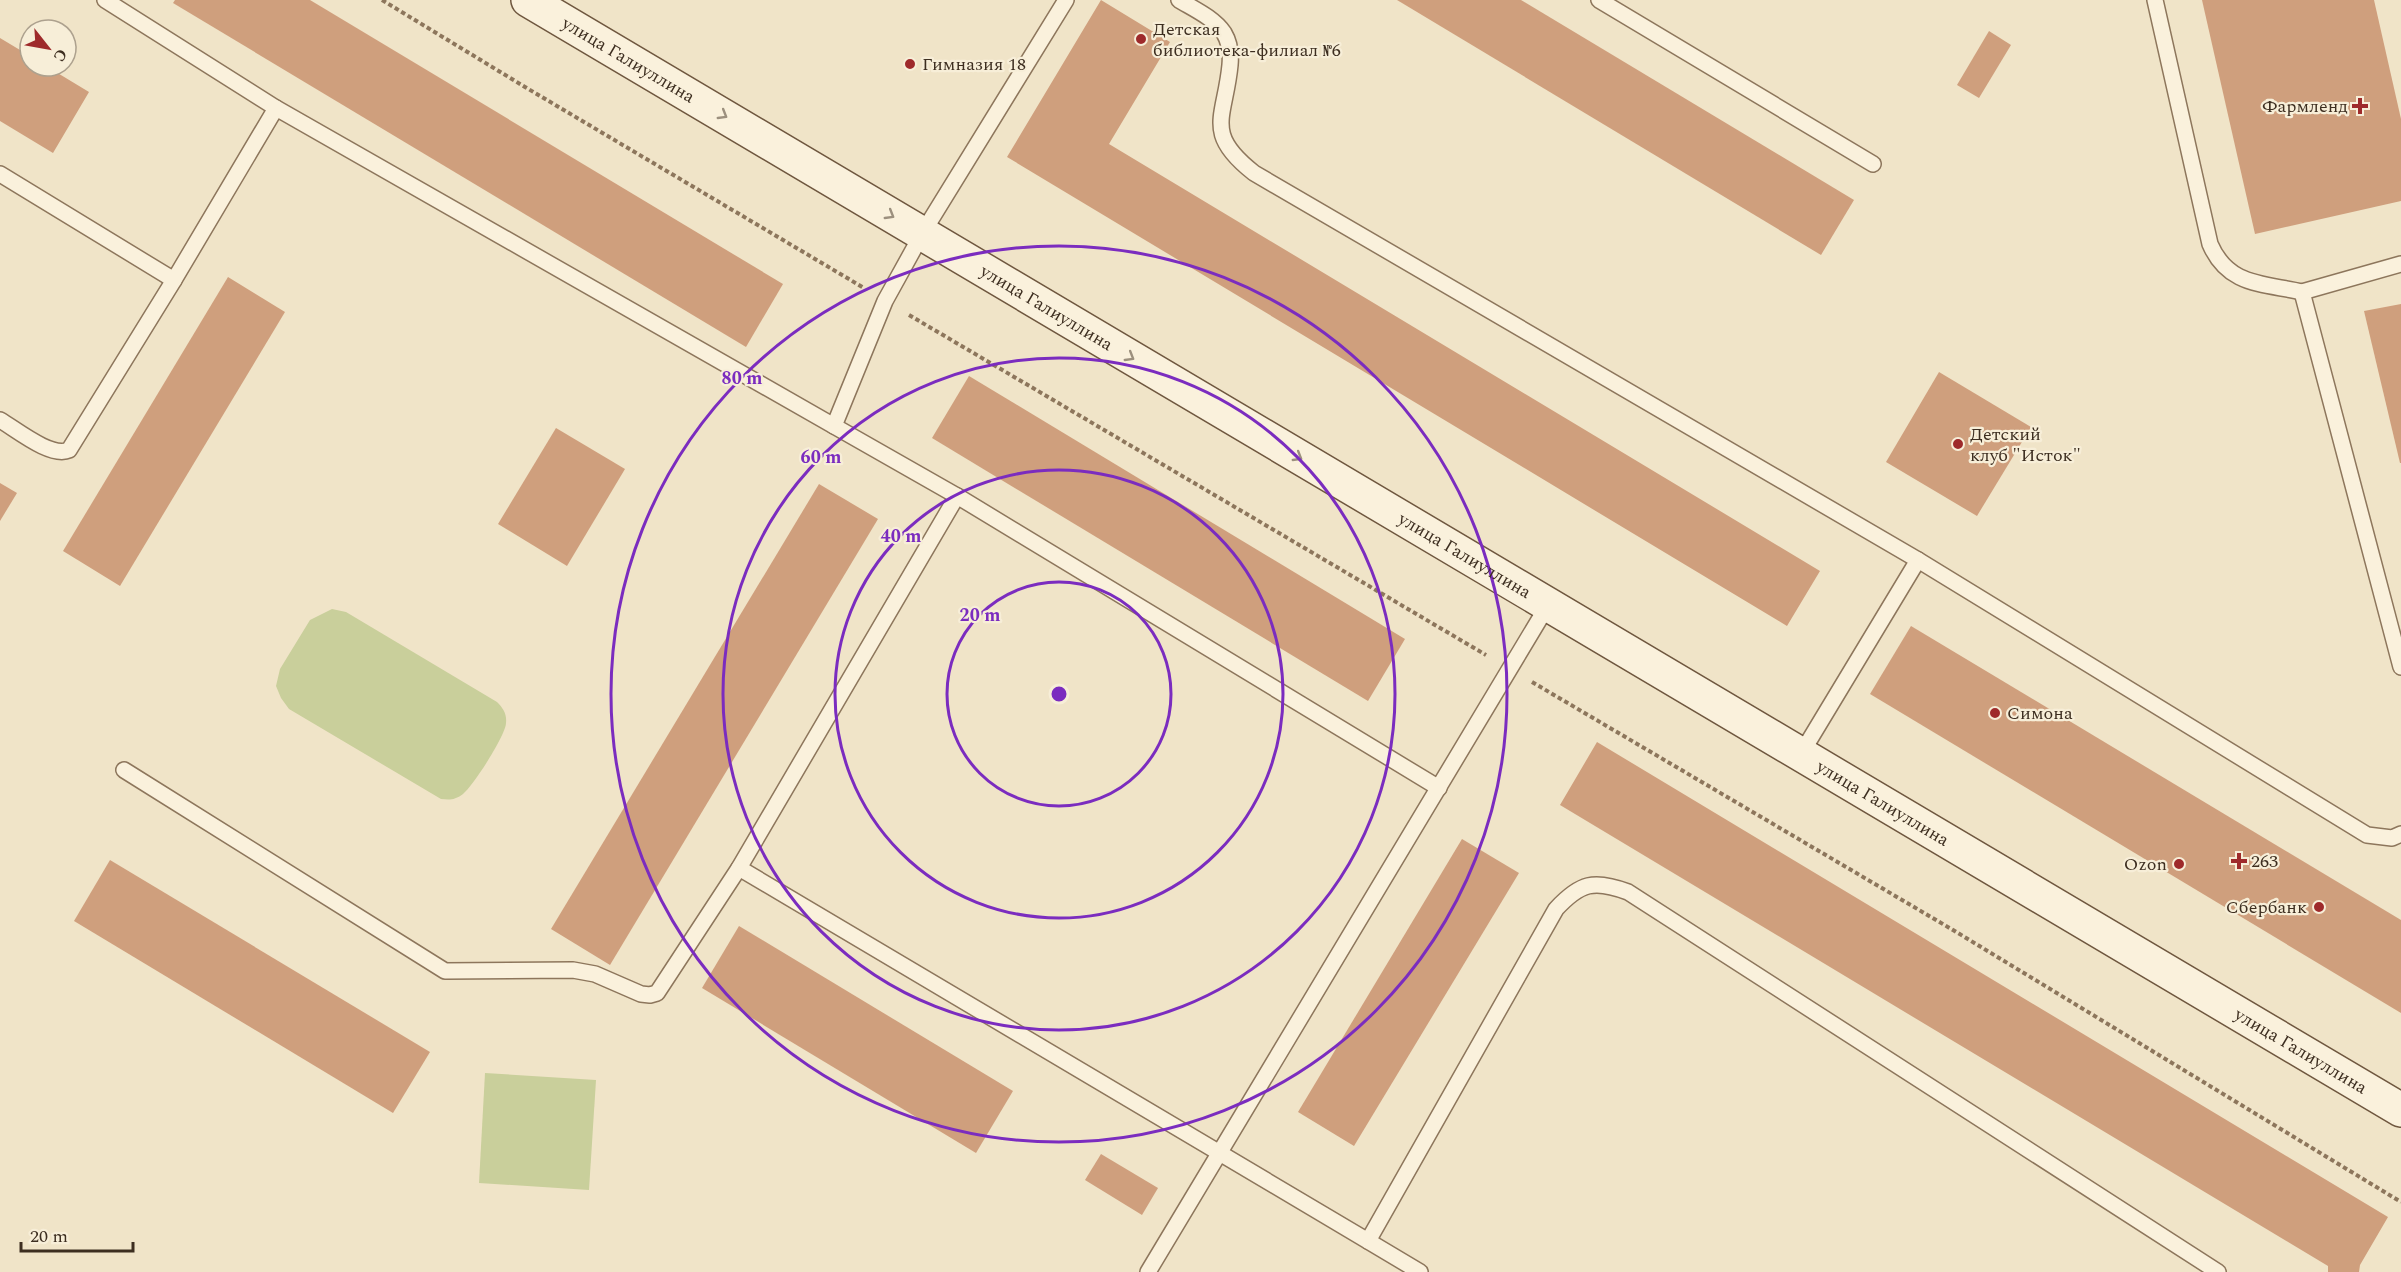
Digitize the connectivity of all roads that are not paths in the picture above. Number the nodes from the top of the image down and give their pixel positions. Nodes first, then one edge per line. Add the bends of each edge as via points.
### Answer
1 (105, 0) edge
2 (528, 0) edge
3 (1066, 0) edge
4 (1179, 0) edge
5 (1599, 0) edge
6 (2155, 0) edge
7 (276, 108) junction
8 (1873, 164) dead end
9 (0, 174) edge
10 (922, 234) junction
11 (2401, 264) edge
12 (174, 280) junction
13 (2302, 292) junction
14 (0, 420) edge
15 (834, 426) junction
16 (957, 496) junction
17 (1918, 560) junction
18 (1548, 605) junction
19 (2401, 666) edge
20 (1801, 754) junction
21 (124, 770) dead end
22 (1438, 788) junction
23 (2401, 834) edge
24 (739, 868) junction
25 (2401, 1110) edge
26 (1219, 1153) junction
27 (1368, 1241) junction
28 (1148, 1272) edge
29 (1420, 1272) edge
30 (2218, 1272) edge

1 - 7 lane
2 -> 10 street, улица Галиуллина
3 - 10 lane
4 - 17 lane via 1205,15 1224,33 1231,51 1220,120 1223,140 1254,173
5 - 8 lane
6 - 13 lane via 2216,258 2239,278
7 - 12 lane
7 - 15 lane
9 - 12 lane
10 - 15 lane via 885,301
10 -> 18 street, улица Галиуллина
11 - 13 lane
12 - 14 lane via 69,450 50,450
13 - 19 lane
15 - 16 lane
16 - 22 lane
16 - 24 lane
17 - 20 lane
17 - 23 lane via 2367,835 2392,838
18 - 20 street, улица Галиуллина
18 - 22 lane
20 - 25 street, улица Галиуллина
21 - 24 lane via 445,971 573,970 595,974 641,994 657,993
22 - 26 lane
24 - 26 lane
26 - 27 lane
26 - 28 lane
27 - 29 lane
27 - 30 lane via 1556,909 1570,894 1588,885 1608,885 1628,892

